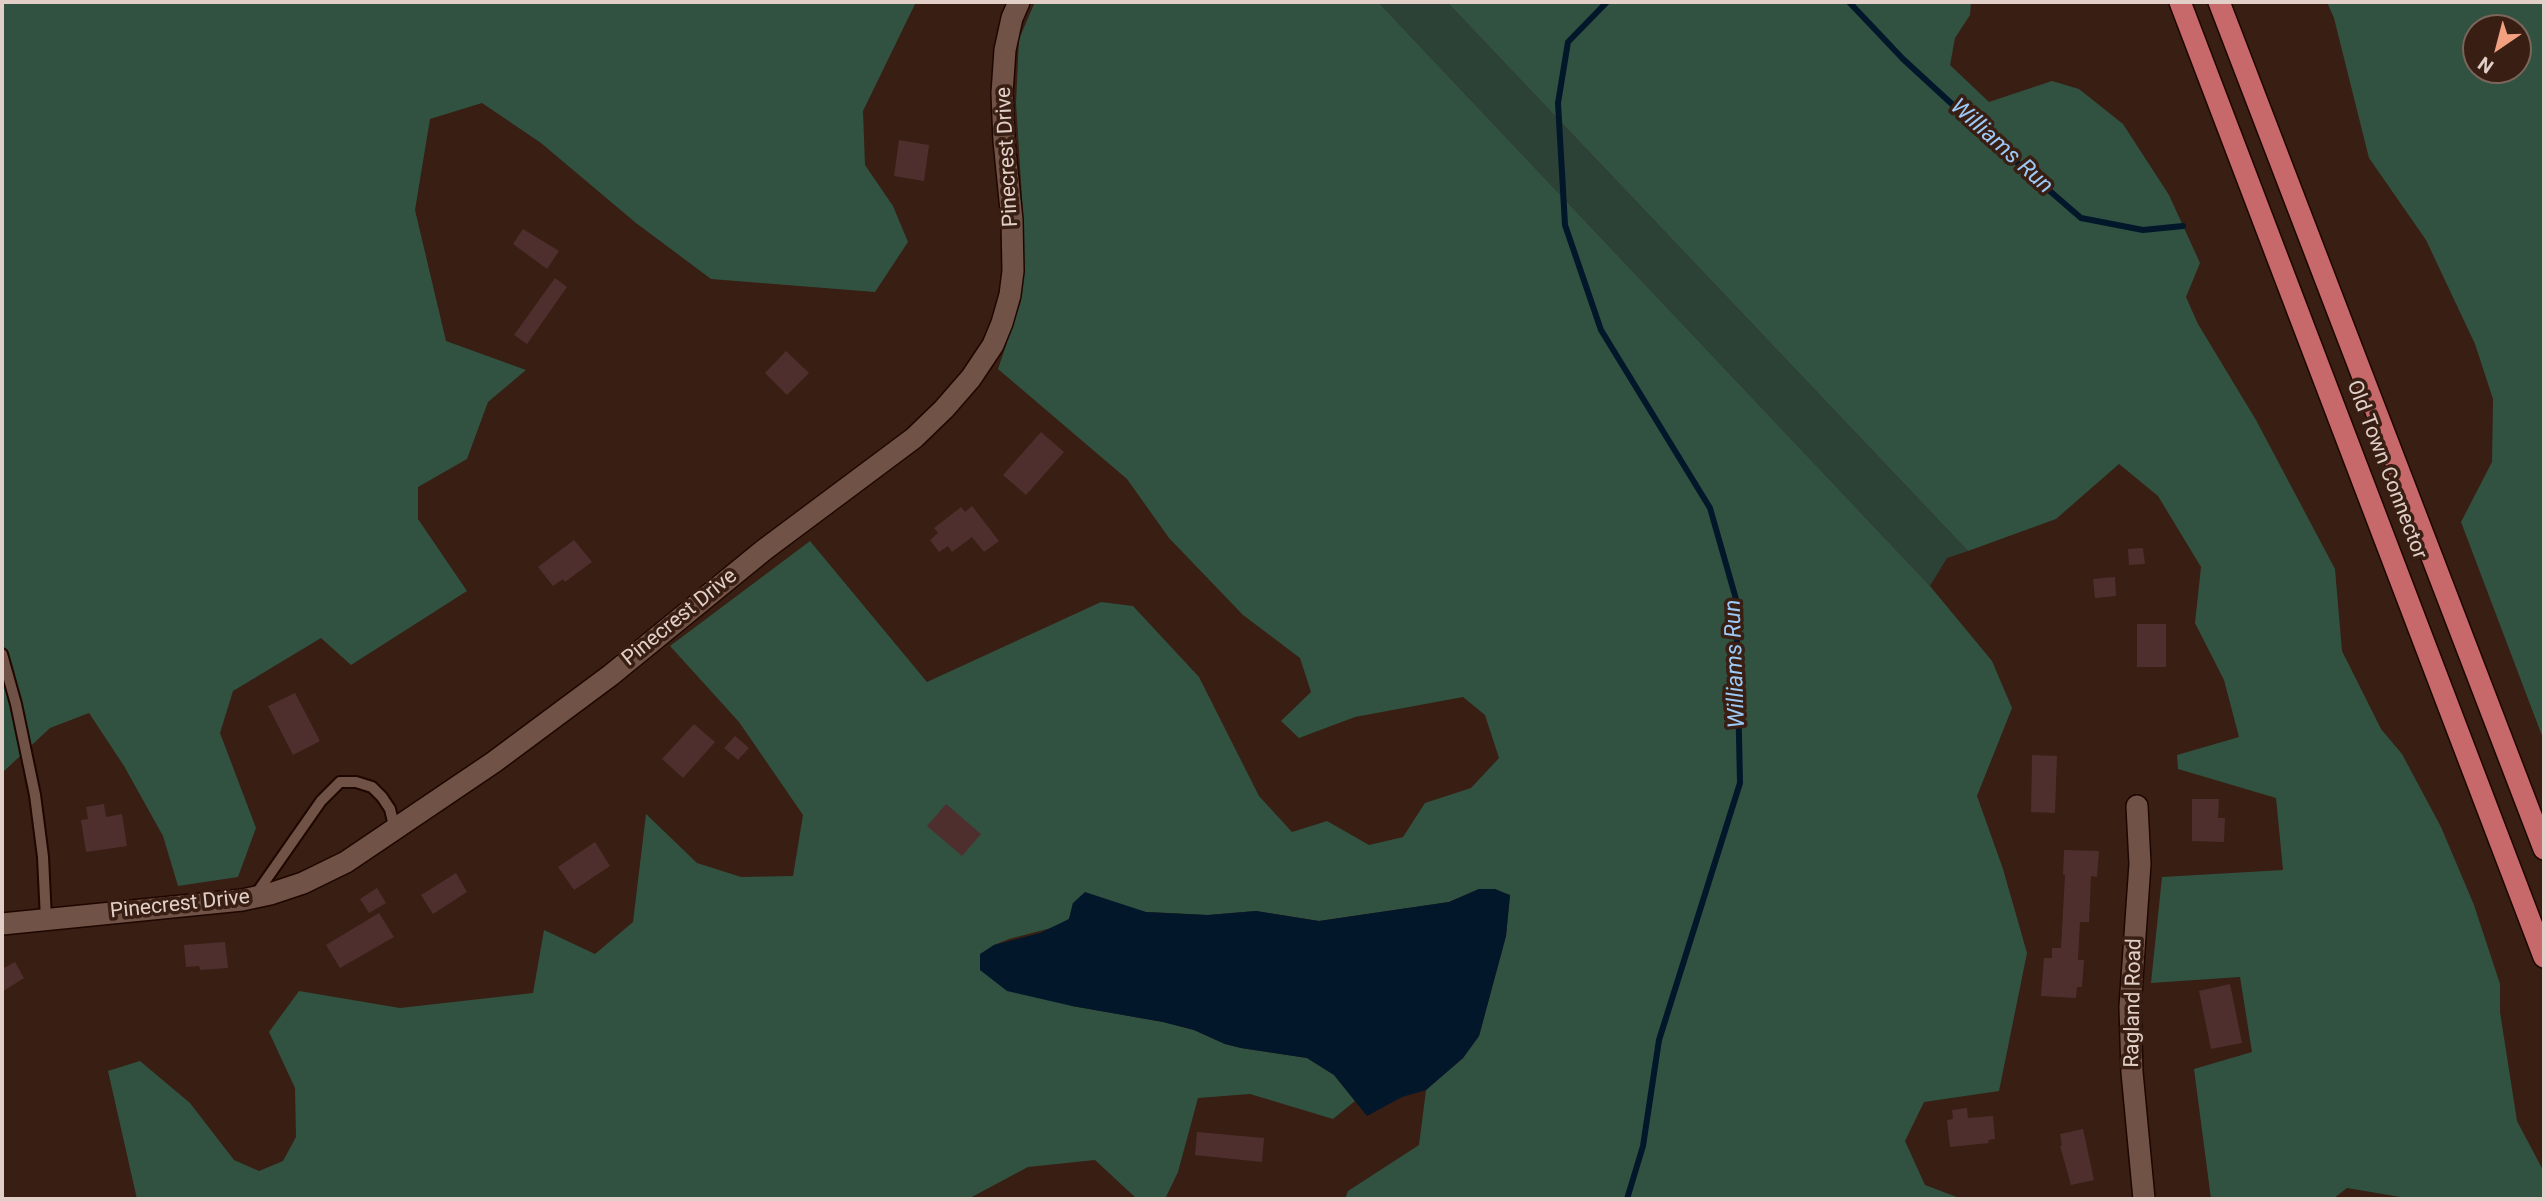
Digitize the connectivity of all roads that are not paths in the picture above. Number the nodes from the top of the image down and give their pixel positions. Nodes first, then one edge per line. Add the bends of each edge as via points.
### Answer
1 (1019, 2) edge
2 (2180, 2) edge
3 (2219, 2) edge
4 (2, 654) edge
5 (2137, 806) dead end
6 (395, 830) junction
7 (2544, 849) edge
8 (253, 897) junction
9 (46, 919) junction
10 (2, 924) edge
11 (2544, 957) edge
12 (2144, 1199) edge

1 - 6 street, Pinecrest Drive via 1005,50 1002,93 1012,220 1010,295 993,345 971,377 914,438 764,550 611,675
2 - 11 highway, Old Town Connector
3 - 7 highway, Old Town Connector
4 - 9 lane via 35,795
5 - 12 street, Ragland Road via 2140,886 2130,1007
6 - 8 street, Pinecrest Drive via 303,883
6 - 8 lane via 390,810 372,787 340,782 321,800
8 - 9 street, Pinecrest Drive
9 - 10 street, Pinecrest Drive

